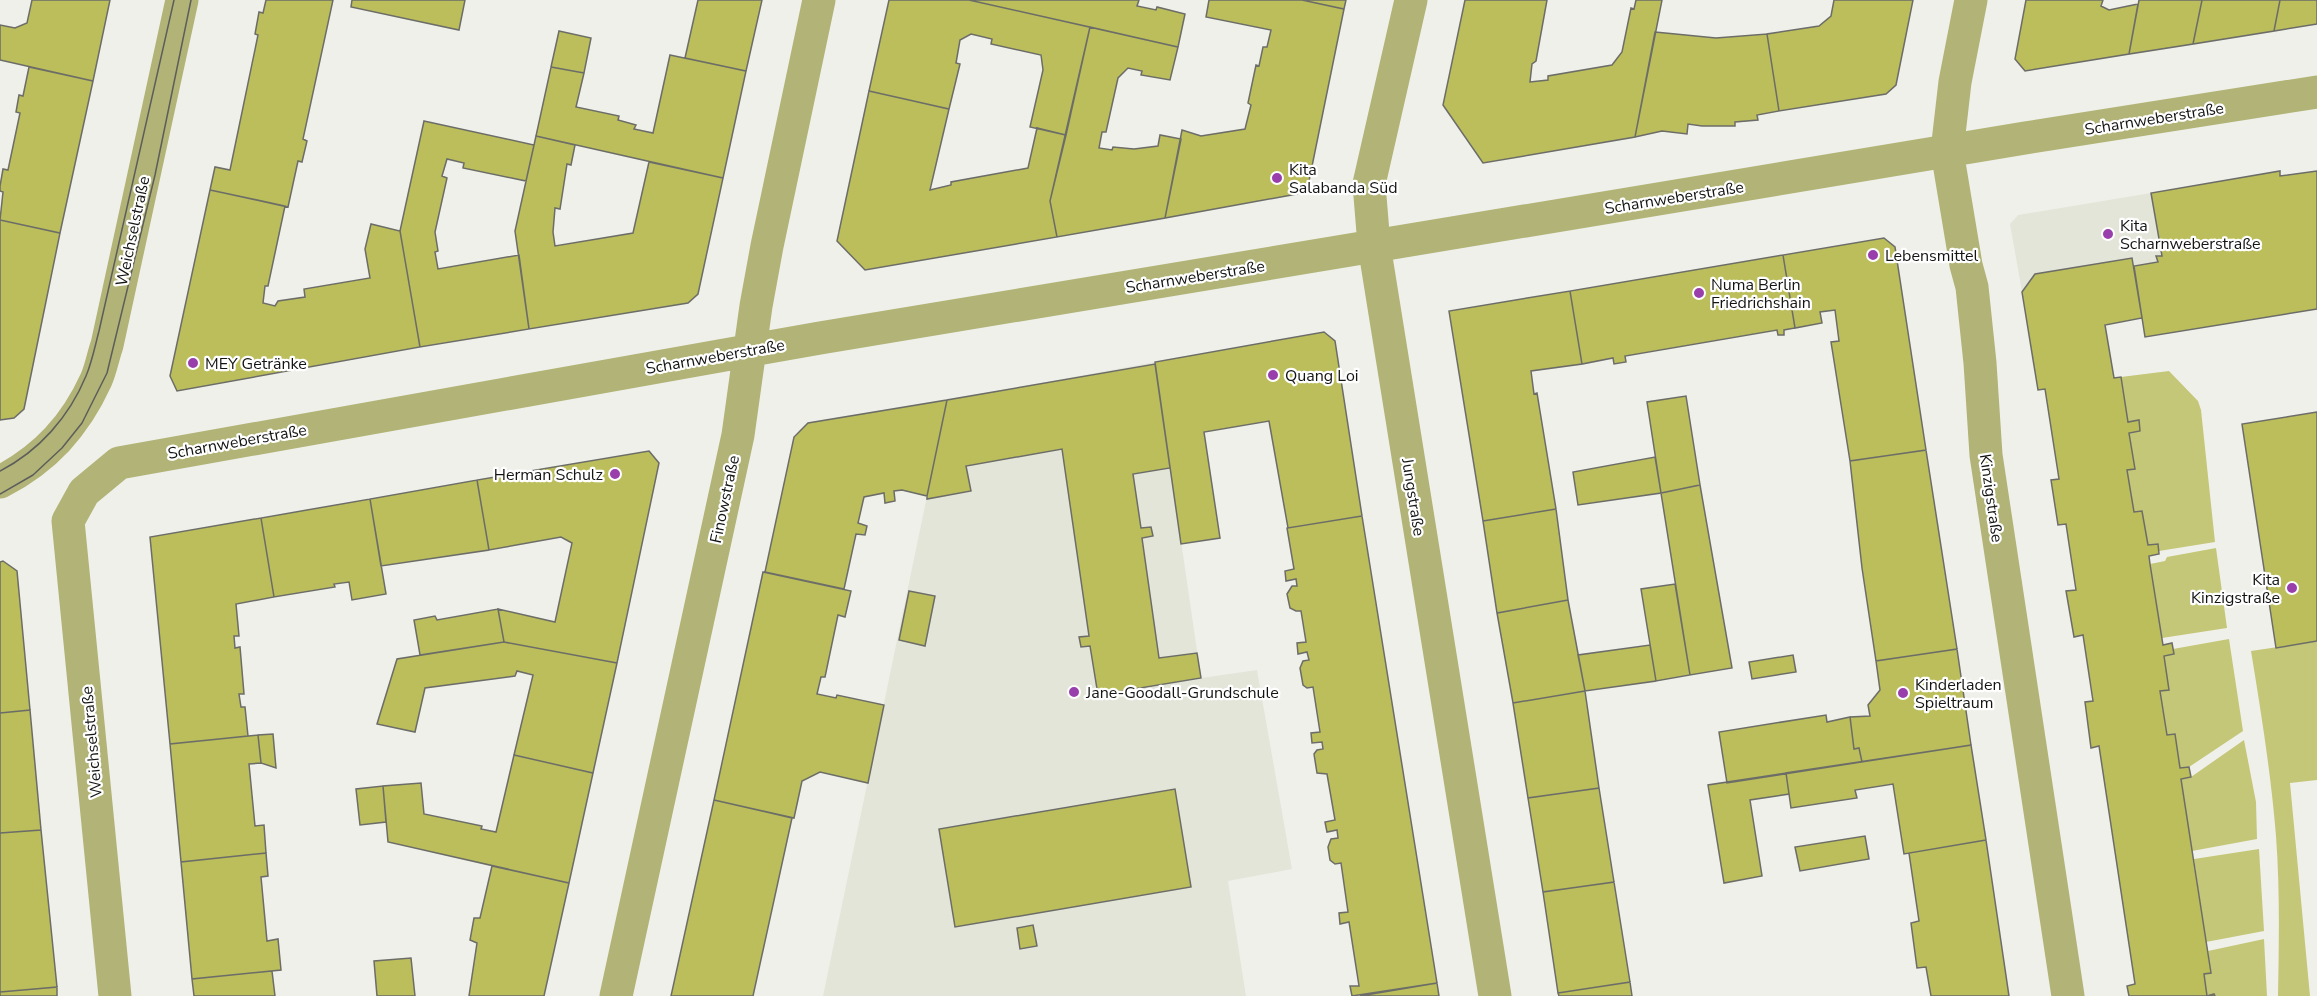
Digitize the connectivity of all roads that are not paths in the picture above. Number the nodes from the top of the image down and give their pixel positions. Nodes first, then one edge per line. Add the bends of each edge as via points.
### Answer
1 (182, 0) edge
2 (819, 0) edge
3 (1411, 0) edge
4 (1971, 0) edge
5 (2317, 93) edge
6 (1947, 151) junction
7 (1374, 245) junction
8 (750, 351) junction
9 (0, 482) edge
10 (84, 492) joint
11 (115, 996) edge
12 (616, 996) edge
13 (1495, 996) edge
14 (2068, 996) edge

1 - 9 street, Weichselstraße via 97,378 79,412 50,449
2 - 8 street, Finowstraße via 766,246
3 - 7 street, Jungstraße via 1369,184
4 - 6 street, Kinzigstraße
5 - 6 street, Scharnweberstraße
6 - 7 street, Scharnweberstraße
6 - 14 street, Kinzigstraße via 1972,287 1986,455
7 - 8 street, Scharnweberstraße
7 - 13 street, Jungstraße
8 - 10 street, Scharnweberstraße via 119,463
8 - 12 street, Finowstraße via 738,435
10 - 11 street, Weichselstraße via 68,521

